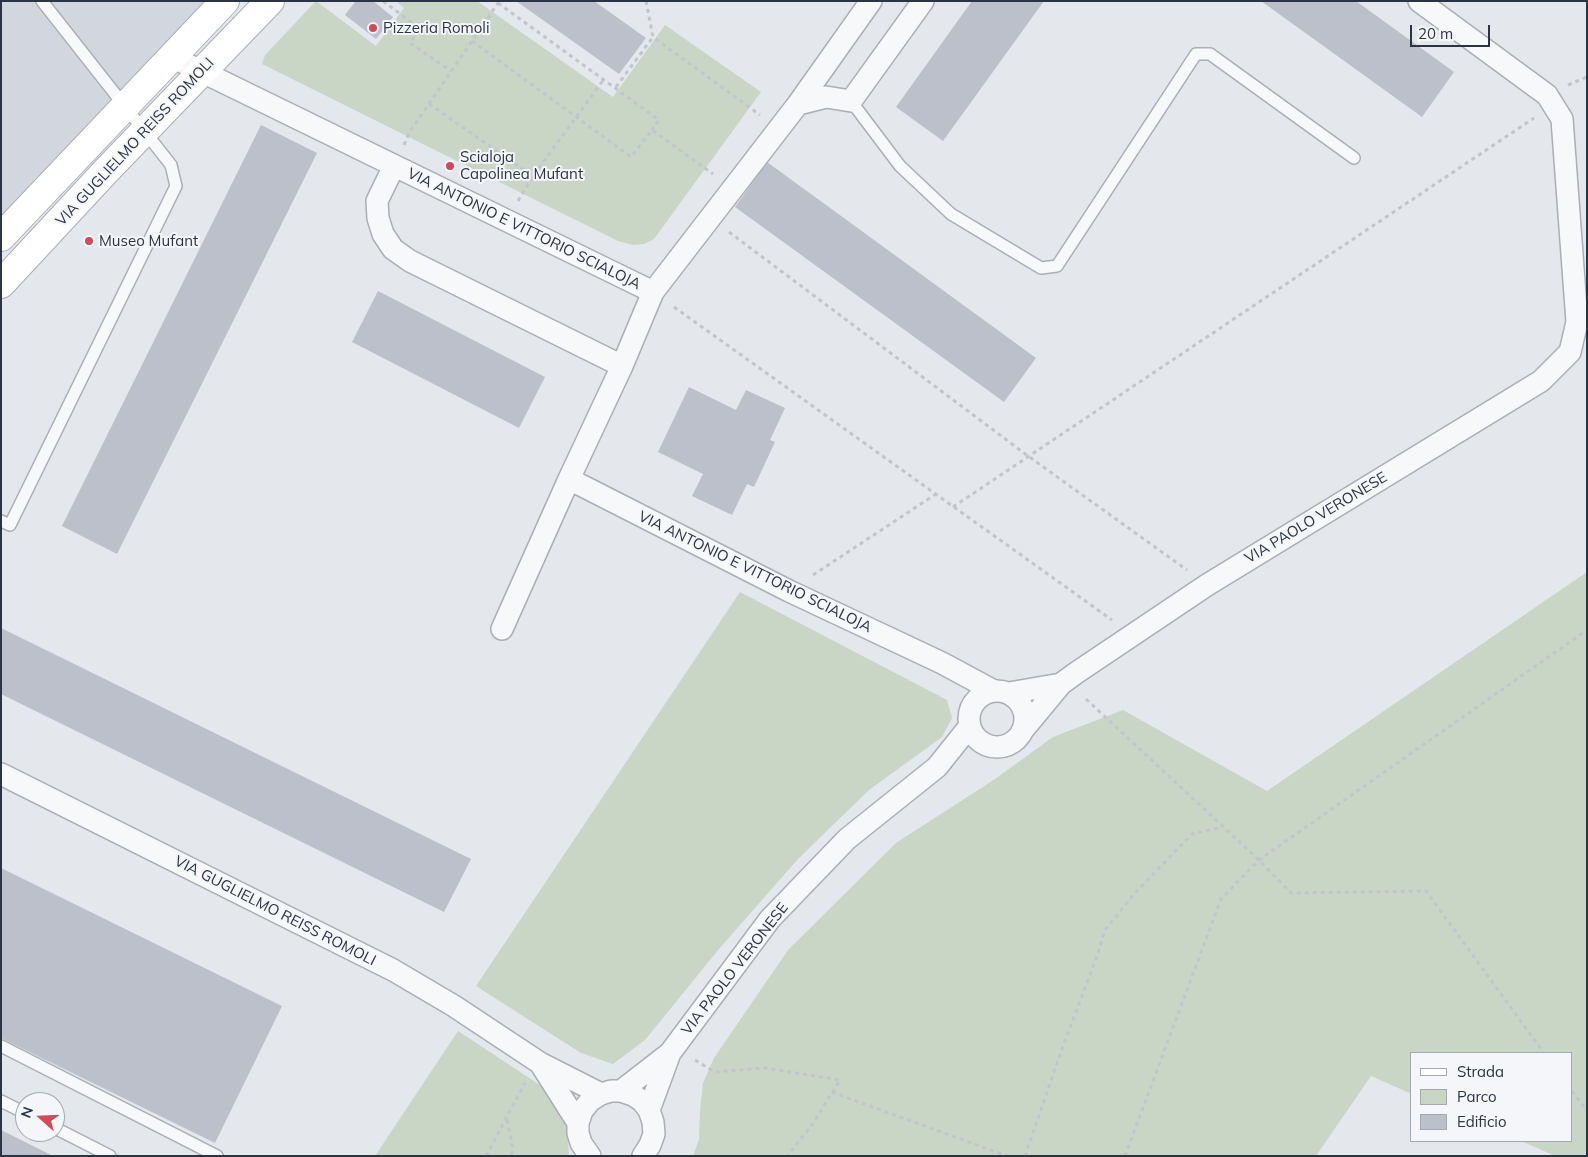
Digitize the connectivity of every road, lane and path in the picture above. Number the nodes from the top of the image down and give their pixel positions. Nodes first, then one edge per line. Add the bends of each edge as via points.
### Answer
1 (42, 1) edge
2 (225, 1) edge
3 (270, 1) edge
4 (383, 1) edge
5 (646, 1) edge
6 (871, 1) edge
7 (923, 1) edge
8 (1419, 1) edge
9 (496, 2) edge
10 (653, 37) junction
11 (472, 41) junction
12 (172, 57) junction
13 (451, 71) junction
14 (201, 72) junction
15 (604, 79) junction
16 (616, 87) junction
17 (851, 101) junction
18 (429, 104) junction
19 (798, 104) junction
20 (124, 106) junction
21 (1554, 106) junction
22 (577, 116) junction
23 (779, 129) junction
24 (652, 130) junction
25 (144, 132) junction
26 (1354, 158) dead end
27 (394, 166) junction
28 (733, 188) junction
29 (710, 218) junction
30 (1, 237) edge
31 (1, 284) edge
32 (653, 292) junction
33 (622, 366) junction
34 (1028, 456) junction
35 (569, 479) junction
36 (936, 494) junction
37 (952, 507) junction
38 (1, 521) edge
39 (1207, 584) junction
40 (789, 591) junction
41 (502, 629) dead end
42 (1587, 630) edge
43 (1132, 635) junction
44 (942, 663) junction
45 (1061, 684) junction
46 (1001, 692) junction
47 (1086, 699) dead end
48 (970, 717) junction
49 (1022, 731) junction
50 (988, 746) junction
51 (937, 767) junction
52 (1, 774) edge
53 (1223, 827) junction
54 (1259, 860) junction
55 (1, 1046) edge
56 (1543, 1052) edge
57 (670, 1053) junction
58 (692, 1058) dead end
59 (540, 1063) junction
60 (832, 1092) junction
61 (1573, 1092) edge
62 (611, 1093) junction
63 (1, 1101) edge
64 (15, 1108) edge
65 (649, 1110) junction
66 (1587, 1112) edge
67 (507, 1120) junction
68 (65, 1133) edge
69 (581, 1144) edge
70 (110, 1156) edge
71 (217, 1156) edge
72 (486, 1156) edge
73 (511, 1156) edge
74 (643, 1156) edge
75 (787, 1156) edge
76 (1007, 1156) edge
77 (1024, 1156) edge
78 (1125, 1156) edge

1 - 20 lane
2 - 12 main road, VIA GUGLIELMO REISS ROMOLI
3 - 14 main road, VIA GUGLIELMO REISS ROMOLI
4 - 13 path via 420,29 410,43
5 - 10 path
6 - 19 street, VIA ANTONIO E VITTORIO SCIALOJA
7 - 17 street
8 - 21 street via 1547,95
9 - 11 path
9 - 15 path
10 - 16 path
10 - 23 path
11 - 13 path
11 - 22 path
12 - 14 street, VIA ANTONIO E VITTORIO SCIALOJA
12 - 20 main road, VIA GUGLIELMO REISS ROMOLI
13 - 18 path
14 - 25 main road, VIA GUGLIELMO REISS ROMOLI
14 - 27 street, VIA ANTONIO E VITTORIO SCIALOJA
15 - 16 path
15 - 22 path
16 - 24 path via 659,120
17 - 19 street via 826,97
17 - 26 lane via 900,166 951,214 1041,268 1057,266 1196,54 1210,54
18 - 22 path via 533,176
18 - 27 path via 409,133
19 - 23 street, VIA ANTONIO E VITTORIO SCIALOJA
20 - 25 lane
20 - 30 main road, VIA GUGLIELMO REISS ROMOLI
21 - 34 path
21 - 39 street, VIA PAOLO VERONESE via 1562,119 1577,322 1570,352 1541,381
22 - 24 path via 631,157
23 - 28 street, VIA ANTONIO E VITTORIO SCIALOJA
24 - 28 path
25 - 31 main road, VIA GUGLIELMO REISS ROMOLI
25 - 38 lane via 171,164 176,186 10,526
27 - 32 street, VIA ANTONIO E VITTORIO SCIALOJA
27 - 33 street, VIA ANTONIO E VITTORIO SCIALOJA via 377,201 383,234 393,249 410,261
28 - 29 street, VIA ANTONIO E VITTORIO SCIALOJA
29 - 32 street, VIA ANTONIO E VITTORIO SCIALOJA
29 - 34 path
32 - 33 street, VIA ANTONIO E VITTORIO SCIALOJA
32 - 36 path
33 - 35 street, VIA ANTONIO E VITTORIO SCIALOJA
34 - 37 path
34 - 39 path
35 - 40 street, VIA ANTONIO E VITTORIO SCIALOJA
35 - 41 street, VIA ANTONIO E VITTORIO SCIALOJA
36 - 37 path
36 - 40 path
37 - 43 path
39 - 43 street, VIA PAOLO VERONESE
40 - 44 street, VIA ANTONIO E VITTORIO SCIALOJA
42 - 54 path
43 - 45 street, VIA PAOLO VERONESE
44 - 46 street, VIA ANTONIO E VITTORIO SCIALOJA
44 - 48 street
45 - 46 street, VIA PAOLO VERONESE
45 - 49 street, VIA PAOLO VERONESE
46 - 48 street via 984,693 977,699
46 - 49 street via 1016,698 1022,705 1025,723
47 - 53 path
48 - 50 street via 973,735
48 - 51 street, VIA PAOLO VERONESE
49 - 50 street via 1012,743
50 - 51 street, VIA PAOLO VERONESE
51 - 57 street, VIA PAOLO VERONESE via 847,839 770,919
52 - 59 street, VIA GUGLIELMO REISS ROMOLI via 393,970
53 - 54 path
53 - 77 path via 1192,834 1134,894 1105,930
54 - 56 path via 1291,893 1426,891
54 - 78 path via 1221,899
55 - 71 lane
57 - 62 street, VIA PAOLO VERONESE
57 - 65 street, VIA PAOLO VERONESE
58 - 60 path via 716,1072 765,1068 840,1080
59 - 62 street
59 - 67 path via 528,1077
59 - 69 street
60 - 75 path via 812,1125
60 - 76 path
61 - 66 path
62 - 65 street via 632,1095
62 - 69 street, VIA PAOLO VERONESE via 590,1101 582,1111
63 - 64 lane
65 - 74 street via 654,1134
67 - 72 path
67 - 73 path via 513,1149
68 - 70 lane

